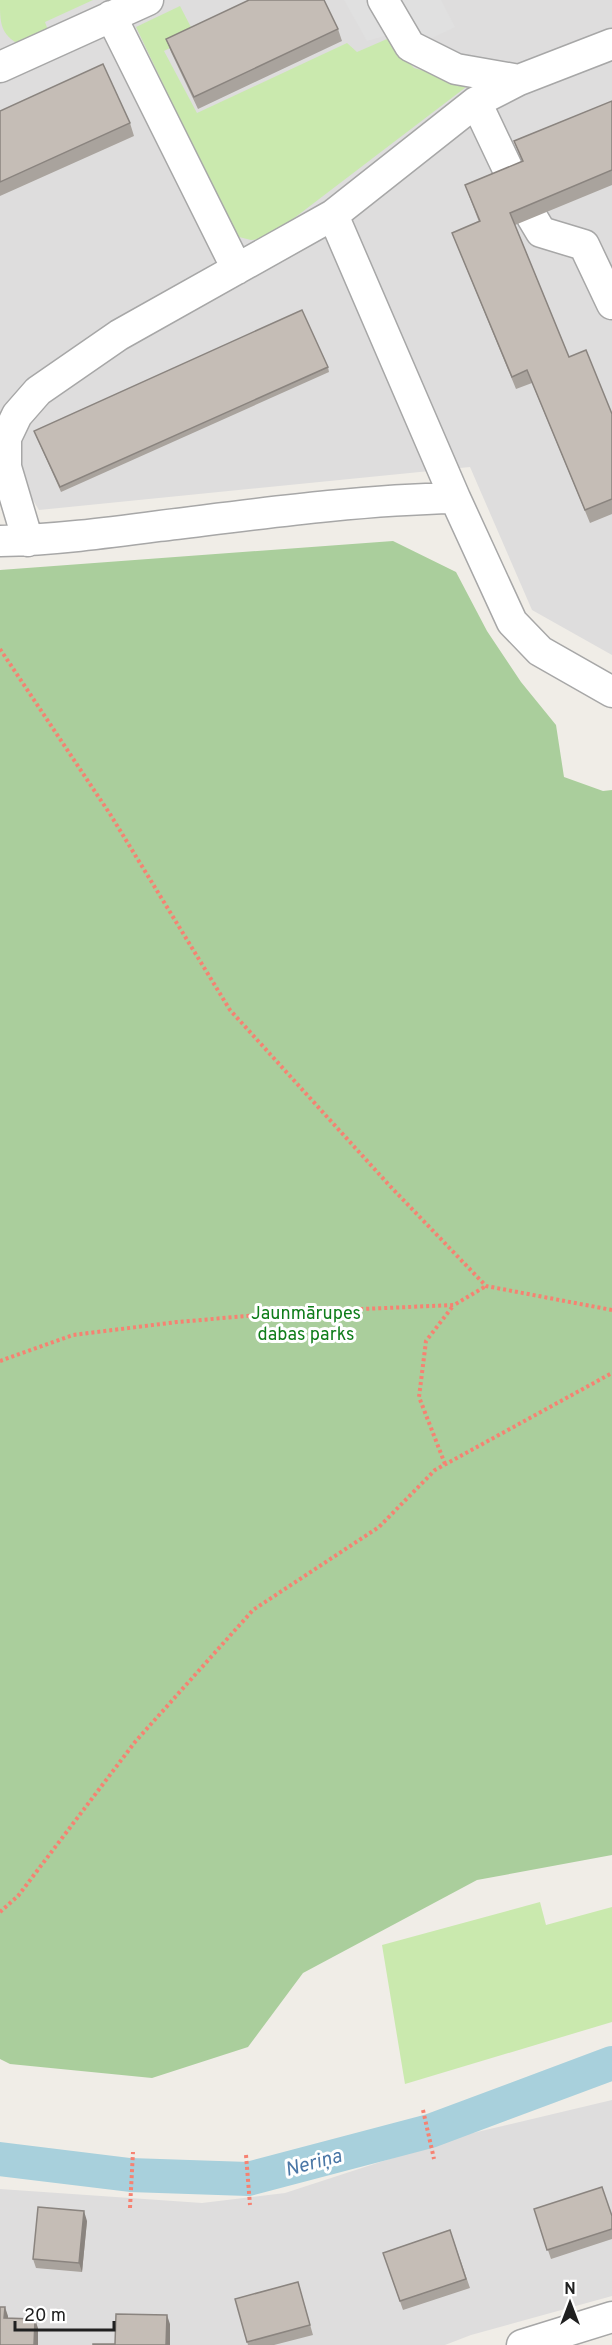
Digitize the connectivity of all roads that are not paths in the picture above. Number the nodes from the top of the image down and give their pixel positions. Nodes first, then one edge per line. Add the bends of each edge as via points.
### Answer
1 (148, 0) edge
2 (383, 0) edge
3 (111, 16) junction
4 (612, 44) edge
5 (1, 64) edge
6 (519, 80) junction
7 (476, 102) junction
8 (513, 180) edge
9 (333, 215) junction
10 (532, 217) edge
11 (237, 269) junction
12 (612, 304) edge
13 (455, 498) junction
14 (14, 541) edge
15 (612, 692) edge
16 (612, 2317) edge
17 (522, 2345) edge

1 - 3 street
2 - 6 street via 410,46 456,69
3 - 5 street
3 - 11 street
4 - 6 street
6 - 7 street
7 - 8 street
7 - 9 street
9 - 11 street
9 - 13 street
10 - 12 street via 541,232 584,245
11 - 14 street via 119,335 38,391 17,415 6,438
13 - 14 street via 337,504
13 - 15 street via 512,622 540,651
16 - 17 street

